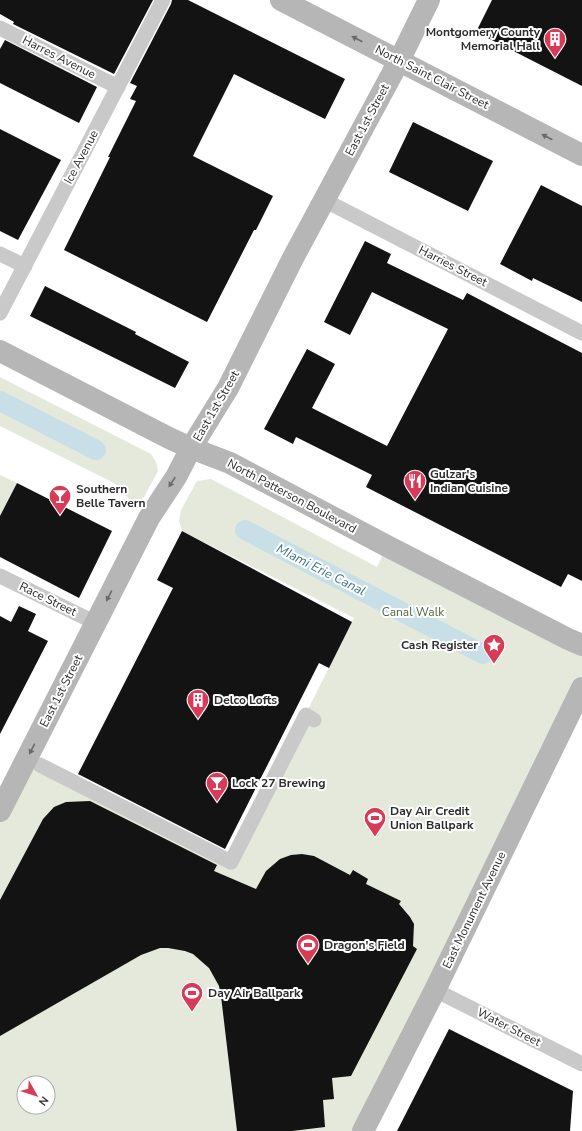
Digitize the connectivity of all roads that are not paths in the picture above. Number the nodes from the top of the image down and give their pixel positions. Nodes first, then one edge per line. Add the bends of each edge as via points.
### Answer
1 (163, 0) edge
2 (281, 0) edge
3 (429, 0) edge
4 (0, 28) edge
5 (399, 61) junction
6 (118, 87) junction
7 (582, 155) edge
8 (324, 200) junction
9 (0, 254) edge
10 (25, 266) junction
11 (0, 313) edge
12 (582, 333) edge
13 (0, 351) edge
14 (191, 448) junction
15 (0, 576) edge
16 (96, 623) junction
17 (582, 644) edge
18 (582, 688) edge
19 (314, 720) dead end
20 (40, 765) dead end
21 (0, 811) edge
22 (435, 990) junction
23 (582, 1064) edge
24 (364, 1131) edge

1 - 6 street, Ice Avenue
5 -> 2 main road, North Saint Clair Street
3 - 5 main road, East 1st Street
4 - 6 street, Harres Avenue
7 -> 5 main road, North Saint Clair Street
5 - 8 main road, East 1st Street
6 - 10 street, Ice Avenue
8 - 12 street, Harries Street
8 - 14 main road, East 1st Street via 228,388
9 - 10 street
10 - 11 street, Ice Avenue
13 - 14 main road, North Patterson Boulevard
14 -> 16 main road, East 1st Street via 176,477 149,518
14 - 17 main road, North Patterson Boulevard via 230,463 387,546
15 - 16 street, Race Street
16 -> 21 main road, East 1st Street
18 - 22 main road, East Monument Avenue
19 - 20 street via 306,715 231,862
22 - 23 street, Water Street
22 - 24 main road, East Monument Avenue

